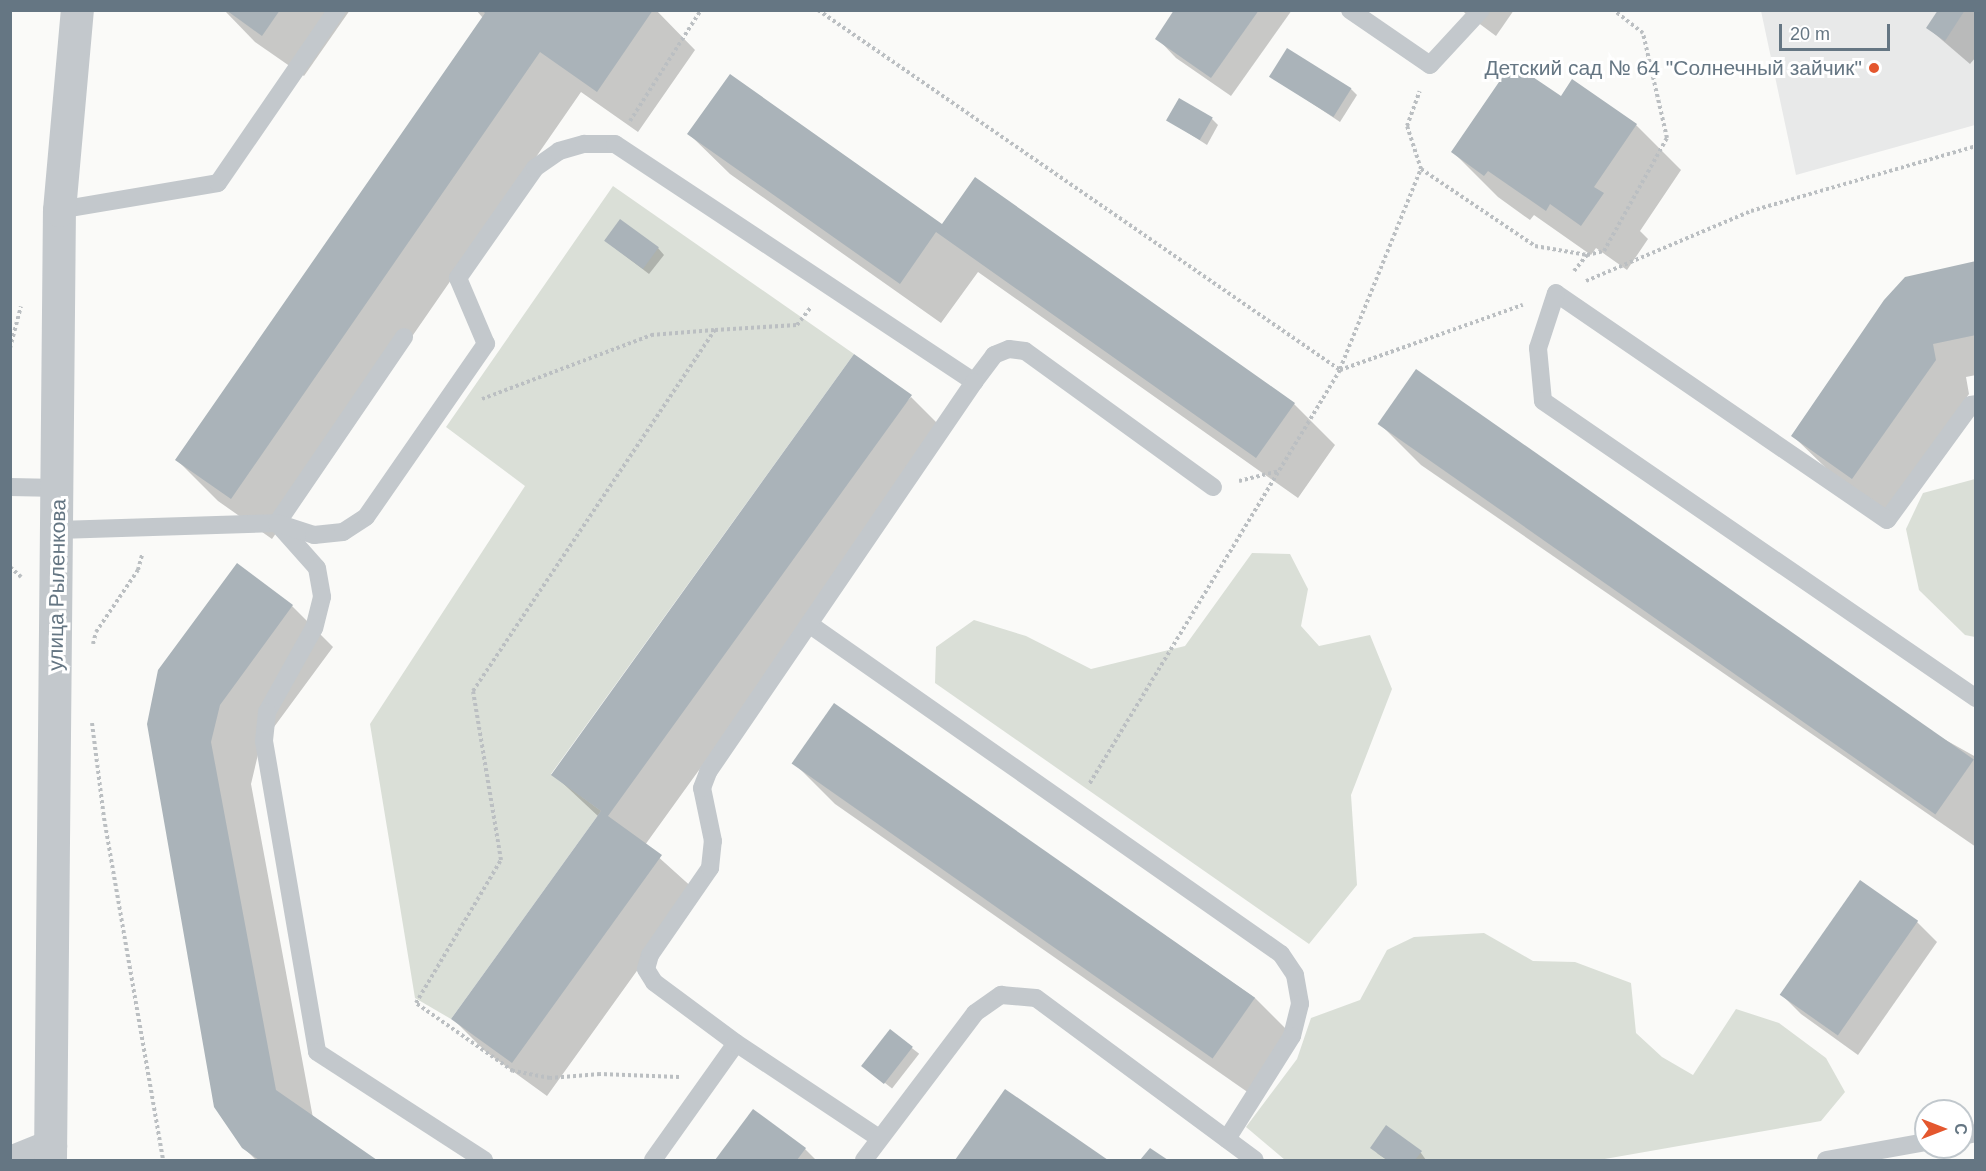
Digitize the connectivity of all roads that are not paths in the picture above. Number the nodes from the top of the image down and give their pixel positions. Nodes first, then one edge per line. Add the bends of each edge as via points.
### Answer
1 (77, 10) edge
2 (337, 10) edge
3 (1350, 10) edge
4 (1481, 10) edge
5 (59, 210) junction
6 (404, 337) dead end
7 (974, 382) junction
8 (1976, 404) edge
9 (10, 487) edge
10 (1213, 487) road end
11 (59, 488) junction
12 (277, 523) junction
13 (58, 530) junction
14 (809, 624) junction
15 (1976, 698) edge
16 (736, 1043) junction
17 (879, 1138) junction
18 (1227, 1139) junction
19 (1914, 1145) edge
20 (50, 1153) edge
21 (15, 1161) edge
22 (483, 1161) edge
23 (653, 1161) edge
24 (864, 1161) edge
25 (1255, 1161) edge
26 (1826, 1161) edge

1 - 5 street, улица Рыленкова
2 - 5 lane via 218,183
3 - 4 lane via 1430,65
5 - 11 street, улица Рыленкова
6 - 12 lane
7 - 10 lane via 994,355 1009,349 1025,351
7 - 12 lane via 615,144 584,144 559,151 535,168 458,278 486,344 366,517 343,532 314,535
7 - 14 lane
8 - 15 lane via 1971,405 1887,520 1556,293 1538,348 1543,401
9 - 11 lane
11 - 13 street, улица Рыленкова
12 - 13 lane
12 - 22 lane via 317,568 322,597 314,628 267,712 264,741 317,1052
13 - 20 street, улица Рыленкова
14 - 16 lane via 708,772 702,788 713,841 710,868 650,955 646,969 654,982
14 - 18 lane via 1281,954 1295,975 1300,1004 1292,1036
16 - 17 lane
16 - 23 lane
17 - 18 lane via 975,1013 1001,995 1036,998
17 - 24 lane
18 - 25 lane
19 - 26 lane
20 - 21 street

